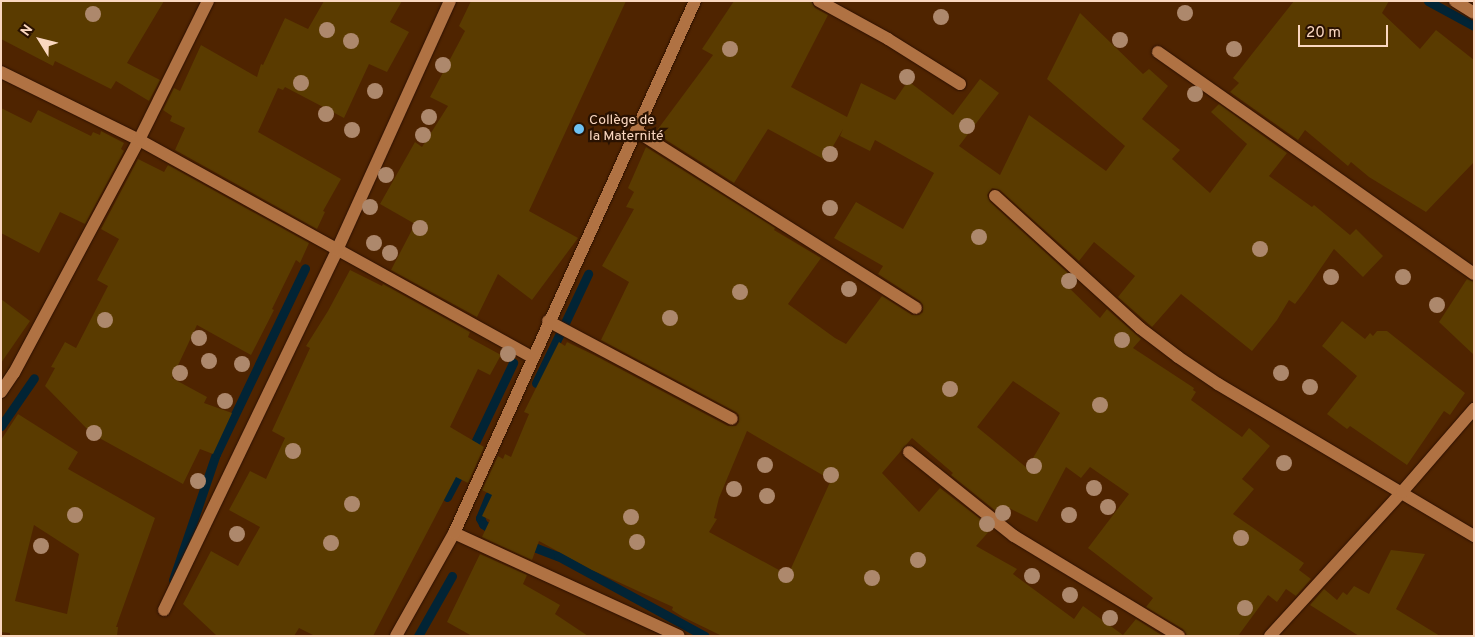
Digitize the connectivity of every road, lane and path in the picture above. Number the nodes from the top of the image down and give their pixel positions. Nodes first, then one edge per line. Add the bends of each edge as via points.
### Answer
1 (208, 1) edge
2 (450, 1) edge
3 (695, 1) edge
4 (819, 1) edge
5 (1455, 1) edge
6 (1474, 12) edge
7 (1158, 52) dead end
8 (1, 72) edge
9 (960, 84) dead end
10 (636, 131) junction
11 (138, 140) junction
12 (995, 196) dead end
13 (337, 250) junction
14 (1474, 274) edge
15 (916, 308) dead end
16 (548, 321) junction
17 (532, 357) junction
18 (1, 392) edge
19 (1474, 409) edge
20 (732, 419) dead end
21 (909, 452) dead end
22 (1402, 492) junction
23 (454, 533) junction
24 (1474, 536) edge
25 (164, 610) dead end
26 (396, 636) edge
27 (679, 636) edge
28 (1179, 636) edge
29 (1270, 636) edge

1 - 11 street
2 - 13 street
3 - 10 street
4 - 9 street
5 - 6 street
7 - 14 street
8 - 11 street
10 - 15 street
10 - 16 street
11 - 13 street
11 - 18 street
12 - 22 street via 1140,328 1178,357 1226,389
13 - 17 street
13 - 25 street
16 - 17 street
16 - 20 street
17 - 23 street
19 - 22 street
21 - 28 street via 1014,536
22 - 24 street
22 - 29 street
23 - 26 street
23 - 27 street

